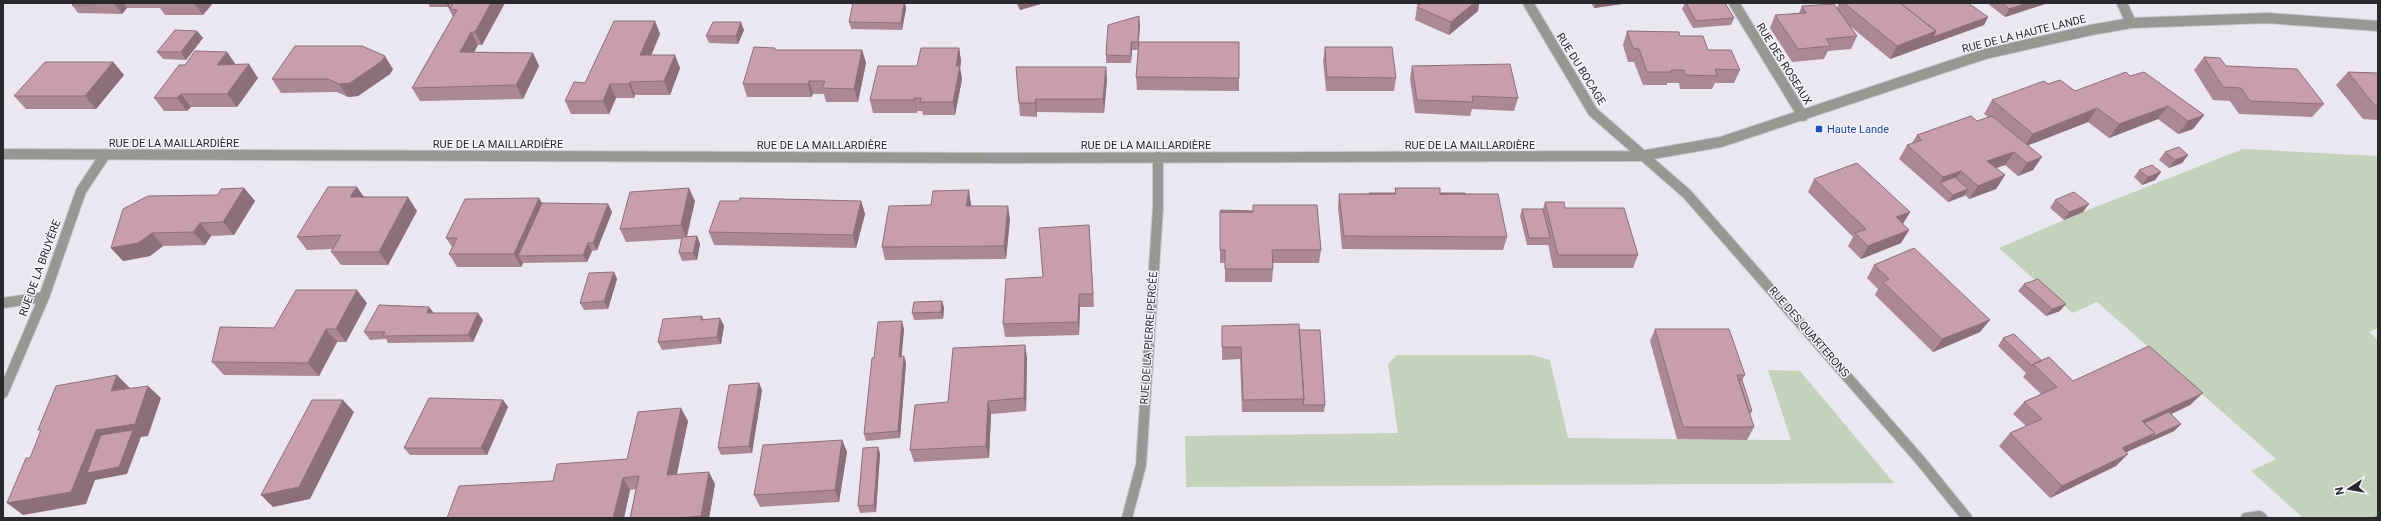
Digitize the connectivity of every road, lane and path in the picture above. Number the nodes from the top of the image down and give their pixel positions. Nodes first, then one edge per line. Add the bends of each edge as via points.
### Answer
1 (1528, 3) edge
2 (1734, 3) edge
3 (2122, 3) edge
4 (2131, 23) junction
5 (2378, 26) edge
6 (1803, 116) junction
7 (3, 154) edge
8 (105, 155) junction
9 (1641, 156) junction
10 (1158, 157) junction
11 (44, 297) junction
12 (3, 303) edge
13 (3, 392) edge
14 (1127, 518) edge
15 (1967, 518) edge
16 (2246, 518) edge
17 (2262, 518) edge

1 - 9 street, RUE DU BOCAGE via 1593,112
2 - 6 street, RUE DES ROSEAUX
3 - 4 street
4 - 5 street, RUE DE LA HAUTE LANDE via 2267,18
4 - 6 street, RUE DE LA HAUTE LANDE via 1985,54
6 - 9 street, RUE DE LA HAUTE LANDE via 1721,142
7 - 8 street, RUE DE LA MAILLARDIÈRE
8 - 10 street, RUE DE LA MAILLARDIÈRE
8 - 11 street, RUE DE LA BRUYÈRE via 81,191
9 - 10 street, RUE DE LA MAILLARDIÈRE
9 - 15 street, RUE DES QUARTERONS via 1686,194 1731,242
10 - 14 street, RUE DE LA PIERRE PERCÉE via 1158,208 1140,465
11 - 12 street
11 - 13 street, RUE DE LA BRUYÈRE
16 - 17 street

